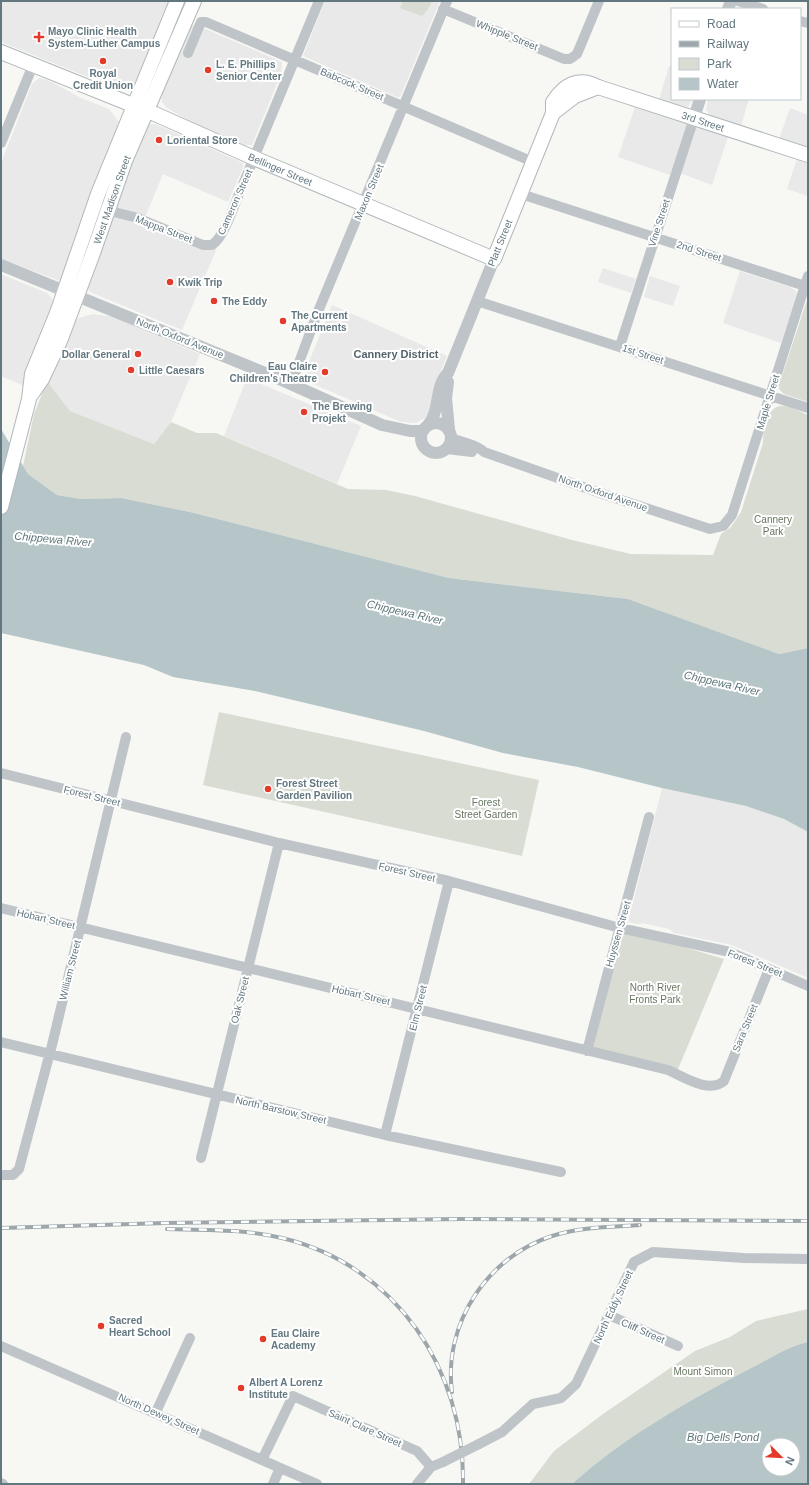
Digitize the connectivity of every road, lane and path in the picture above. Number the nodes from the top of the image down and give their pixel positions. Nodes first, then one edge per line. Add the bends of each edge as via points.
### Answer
1 (177, 1) edge
2 (194, 1) edge
3 (319, 1) edge
4 (599, 1) edge
5 (738, 1) edge
6 (445, 5) edge
7 (760, 8) edge
8 (1, 52) edge
9 (188, 53) dead end
10 (294, 60) junction
11 (33, 65) junction
12 (572, 91) joint
13 (700, 100) edge
14 (134, 106) junction
15 (404, 106) junction
16 (147, 111) junction
17 (694, 118) junction
18 (1, 143) edge
19 (808, 155) edge
20 (254, 158) junction
21 (533, 162) junction
22 (521, 194) junction
23 (94, 204) junction
24 (364, 205) junction
25 (107, 211) junction
26 (655, 237) junction
27 (212, 245) joint
28 (494, 259) junction
29 (1, 265) edge
30 (808, 276) edge
31 (806, 286) edge
32 (70, 294) junction
33 (477, 301) junction
34 (620, 346) junction
35 (448, 373) junction
36 (291, 384) junction
37 (770, 396) junction
38 (808, 408) edge
39 (382, 425) junction
40 (425, 428) junction
41 (449, 439) junction
42 (422, 445) junction
43 (1, 507) edge
44 (723, 526) joint
45 (126, 737) dead end
46 (1, 774) edge
47 (111, 800) junction
48 (649, 817) dead end
49 (280, 843) junction
50 (449, 881) junction
51 (1, 908) edge
52 (81, 927) junction
53 (620, 928) junction
54 (248, 968) junction
55 (769, 969) junction
56 (808, 986) edge
57 (418, 1008) junction
58 (1, 1042) edge
59 (587, 1050) junction
60 (49, 1054) junction
61 (718, 1086) joint
62 (217, 1094) junction
63 (385, 1134) junction
64 (201, 1158) dead end
65 (561, 1172) dead end
66 (1, 1175) edge
67 (808, 1259) edge
68 (608, 1315) junction
69 (190, 1338) dead end
70 (1, 1346) edge
71 (678, 1346) dead end
72 (156, 1412) junction
73 (262, 1460) junction
74 (431, 1467) junction
75 (280, 1468) junction
76 (273, 1484) edge
77 (317, 1484) edge
78 (417, 1484) edge

1 - 14 main road, West Madison Street
2 - 16 main road, West Madison Street
3 - 10 street, Cameron Street
4 - 6 street, Whipple Street via 577,54 570,60
5 - 7 street
6 - 15 street, Maxon Street
8 - 11 main road, Bellinger Street
9 - 10 street, Babcock Street via 203,21
10 - 15 street, Babcock Street
10 - 20 street, Cameron Street
11 - 14 main road, Bellinger Street
11 - 18 street
12 - 17 main road, 3rd Street via 580,81 588,81 598,87
12 - 21 main road, Platt Street via 553,102 553,113
13 - 17 street, Vine Street
14 - 16 main road, Bellinger Street
14 - 23 main road, West Madison Street
15 - 21 street, Babcock Street
15 - 24 street, Maxon Street
16 - 20 main road, Bellinger Street
16 - 25 main road, West Madison Street
17 - 19 main road, 3rd Street
17 - 26 street, Vine Street
20 - 24 main road, Bellinger Street
20 - 27 street, Cameron Street via 224,229
21 - 22 main road, Platt Street
22 - 26 street, 2nd Street
22 - 28 main road, Platt Street
23 - 25 street, Mappa Street
23 - 32 main road, West Madison Street
24 - 28 main road, Bellinger Street
24 - 36 street, Maxon Street via 317,314
25 - 27 street, Mappa Street via 138,218 203,245
25 - 32 main road, West Madison Street
26 - 31 street, 2nd Street
26 - 34 street, Vine Street
28 - 33 street, Platt Street
29 - 32 street, North Oxford Avenue
30 - 31 street, Maple Street
31 - 37 street, Maple Street
32 - 36 street, North Oxford Avenue
32 - 43 main road, West Madison Street via 52,359 29,398
33 - 34 street, 1st Street
33 - 35 street, Platt Street
34 - 37 street, 1st Street
35 - 40 street, Platt Street via 442,378 435,414
35 - 41 street, Platt Street via 446,398
36 - 39 street, North Oxford Avenue
37 - 38 street, 1st Street
37 - 44 street, Maple Street via 732,515
39 - 40 street, North Oxford Avenue via 410,431
39 - 42 street, North Oxford Avenue via 392,435
40 - 41 street via 439,424
40 - 42 street via 420,440
41 - 42 street via 436,452
41 - 44 street, North Oxford Avenue via 479,453 484,452 710,529
45 - 47 street, William Street
46 - 47 street, Forest Street
47 - 49 street, Forest Street
47 - 52 street, William Street
48 - 53 street, Huyssen Street
49 - 50 street, Forest Street
49 - 54 street, Oak Street
50 - 53 street, Forest Street
50 - 57 street, Elm Street
51 - 52 street, Hobart Street
52 - 54 street, Hobart Street
52 - 60 street, William Street
53 - 55 street, Forest Street via 730,952
53 - 59 street, Huyssen Street
54 - 57 street, Hobart Street
54 - 62 street, Oak Street
55 - 56 street, Forest Street
55 - 61 street, Sara Street via 724,1081
57 - 59 street, Hobart Street
57 - 63 street, Elm Street
58 - 60 street, North Barstow Street
59 - 61 street, Hobart Street via 668,1070 709,1087
60 - 62 street, North Barstow Street
60 - 66 street, William Street via 19,1169 13,1175
62 - 63 street, North Barstow Street
62 - 64 street, Oak Street
63 - 65 street, North Barstow Street
67 - 68 street, North Eddy Street via 653,1252 634,1262
68 - 71 street, Cliff Street
68 - 74 street, North Eddy Street, bridge via 576,1384 561,1398 533,1404 502,1432
69 - 72 street
70 - 72 street, North Dewey Street
72 - 73 street, North Dewey Street
73 - 74 street, Saint Clare Street via 293,1396 417,1451
73 - 75 street, North Dewey Street
74 - 78 street
75 - 76 street
75 - 77 street, North Dewey Street

